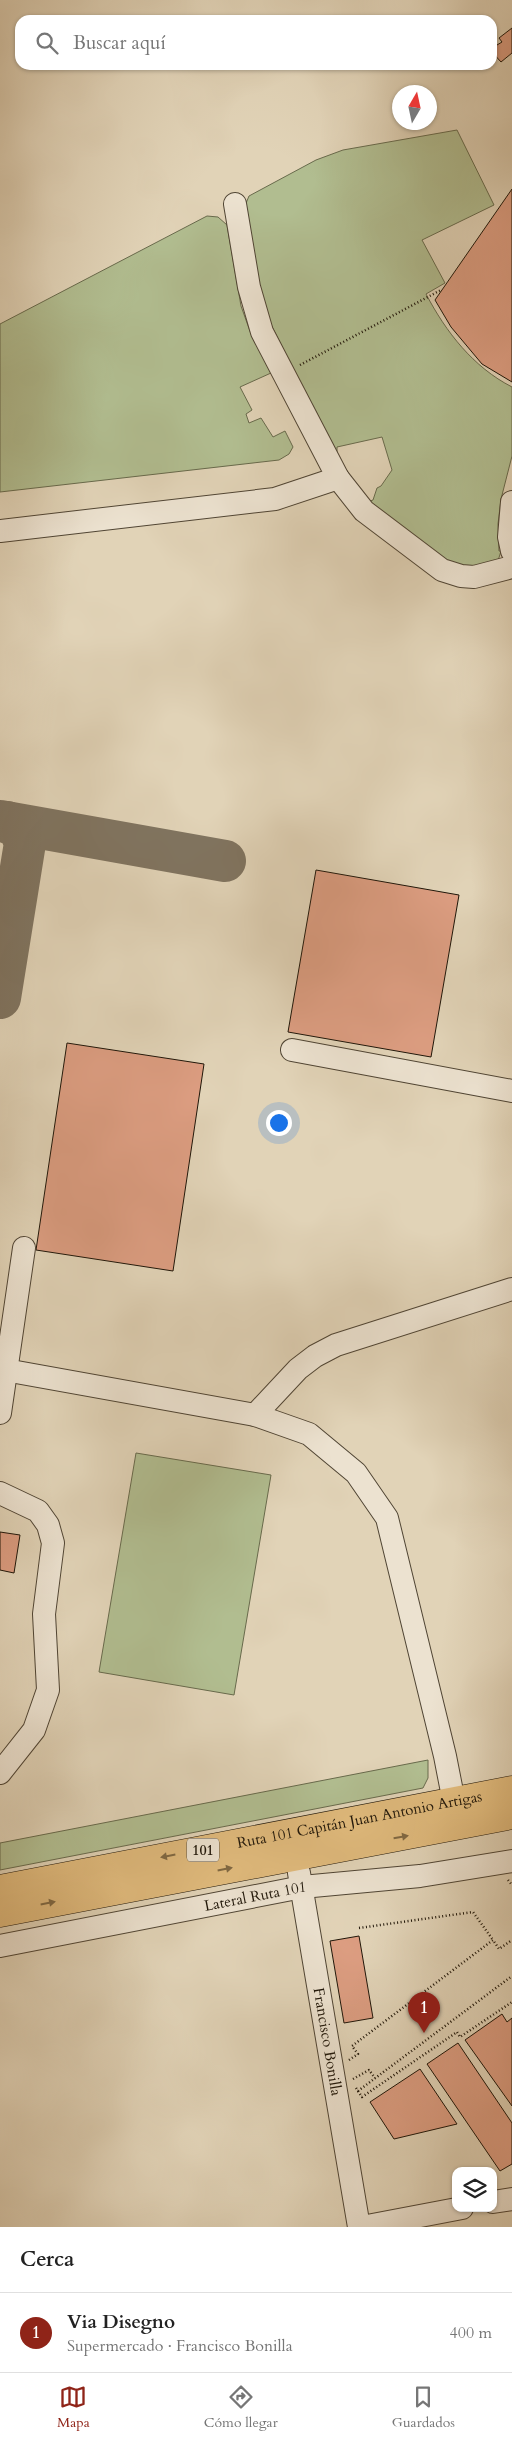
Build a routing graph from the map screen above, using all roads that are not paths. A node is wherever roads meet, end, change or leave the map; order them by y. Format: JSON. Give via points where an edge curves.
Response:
{"nodes":[{"id":1,"x":235,"y":204,"type":"dead end"},
{"id":2,"x":338,"y":478,"type":"junction"},
{"id":3,"x":512,"y":502,"type":"edge"},
{"id":4,"x":0,"y":531,"type":"edge"},
{"id":5,"x":512,"y":551,"type":"edge"},
{"id":6,"x":512,"y":567,"type":"edge"},
{"id":7,"x":292,"y":1050,"type":"dead end"},
{"id":8,"x":512,"y":1091,"type":"edge"},
{"id":9,"x":24,"y":1248,"type":"dead end"},
{"id":10,"x":512,"y":1289,"type":"edge"},
{"id":11,"x":3,"y":1370,"type":"edge"},
{"id":12,"x":0,"y":1413,"type":"edge"},
{"id":13,"x":255,"y":1415,"type":"junction"},
{"id":14,"x":0,"y":1493,"type":"edge"},
{"id":15,"x":0,"y":1773,"type":"edge"},
{"id":16,"x":512,"y":1790,"type":"edge"},
{"id":17,"x":454,"y":1802,"type":"junction"},
{"id":18,"x":512,"y":1816,"type":"edge"},
{"id":19,"x":296,"y":1856,"type":"junction"},
{"id":20,"x":511,"y":1862,"type":"edge"},
{"id":21,"x":302,"y":1887,"type":"junction"},
{"id":22,"x":0,"y":1889,"type":"edge"},
{"id":23,"x":0,"y":1913,"type":"edge"},
{"id":24,"x":0,"y":1946,"type":"edge"},
{"id":25,"x":512,"y":2199,"type":"edge"},
{"id":26,"x":497,"y":2201,"type":"edge"},
{"id":27,"x":452,"y":2210,"type":"edge"},
{"id":28,"x":361,"y":2227,"type":"edge"}],
"edges":[{"from":1,"to":2,"type":"street","via":[[249,287],[262,332]]},
{"from":2,"to":4,"type":"street","via":[[275,499]]},
{"from":2,"to":6,"type":"street","via":[[364,511],[442,570],[474,577]]},
{"from":3,"to":5,"type":"street","via":[[509,537]]},
{"from":7,"to":8,"type":"street"},
{"from":9,"to":11,"type":"street"},
{"from":10,"to":13,"type":"street","via":[[336,1345],[298,1369]]},
{"from":11,"to":12,"type":"street"},
{"from":11,"to":13,"type":"street"},
{"from":13,"to":17,"type":"street","via":[[309,1434],[356,1473],[387,1518]]},
{"from":14,"to":15,"type":"street","via":[[38,1511],[48,1525],[52,1542],[44,1614],[48,1690],[34,1730]]},
{"from":16,"to":17,"type":"highway","name":"Ruta 101 Capitán Juan Antonio Artigas","number":"101"},
{"from":17,"to":22,"type":"highway","name":"Ruta 101 Capitán Juan Antonio Artigas","number":"101","one_way":true},
{"from":19,"to":18,"type":"highway","name":"Ruta 101 Capitán Juan Antonio Artigas","number":"101","one_way":true},
{"from":19,"to":21,"type":"street","name":"Francisco Bonilla"},
{"from":23,"to":19,"type":"highway","name":"Ruta 101 Capitán Juan Antonio Artigas","number":"101","one_way":true},
{"from":20,"to":21,"type":"street","name":"Lateral Ruta 101","via":[[420,1876]]},
{"from":21,"to":24,"type":"street","name":"Lateral Ruta 101"},
{"from":21,"to":28,"type":"street","name":"Francisco Bonilla"},
{"from":25,"to":26,"type":"street"},
{"from":27,"to":28,"type":"street"}]}
